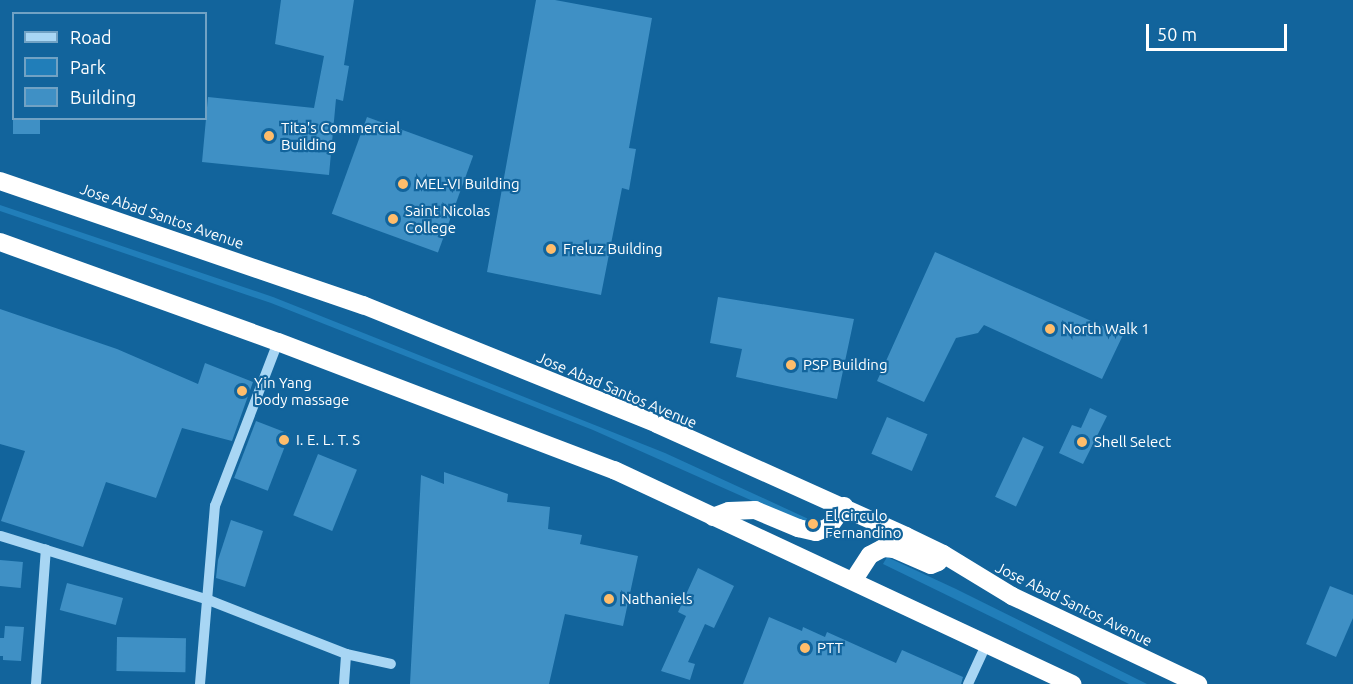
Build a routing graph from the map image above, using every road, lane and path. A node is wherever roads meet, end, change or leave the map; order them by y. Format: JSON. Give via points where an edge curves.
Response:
{"nodes":[{"id":1,"x":0,"y":181,"type":"edge"},
{"id":2,"x":0,"y":242,"type":"edge"},
{"id":3,"x":278,"y":342,"type":"junction"},
{"id":4,"x":844,"y":506,"type":"junction"},
{"id":5,"x":713,"y":517,"type":"junction"},
{"id":6,"x":1,"y":536,"type":"edge"},
{"id":7,"x":46,"y":549,"type":"junction"},
{"id":8,"x":943,"y":554,"type":"junction"},
{"id":9,"x":853,"y":581,"type":"junction"},
{"id":10,"x":206,"y":599,"type":"junction"},
{"id":11,"x":986,"y":645,"type":"junction"},
{"id":12,"x":346,"y":654,"type":"junction"},
{"id":13,"x":392,"y":664,"type":"dead end"},
{"id":14,"x":36,"y":684,"type":"edge"},
{"id":15,"x":200,"y":684,"type":"edge"},
{"id":16,"x":344,"y":684,"type":"edge"},
{"id":17,"x":968,"y":684,"type":"edge"},
{"id":18,"x":1072,"y":684,"type":"edge"},
{"id":19,"x":1198,"y":684,"type":"edge"}],
"edges":[{"from":1,"to":4,"type":"highway","name":"Jose Abad Santos Avenue","via":[[363,305],[657,424]]},
{"from":2,"to":3,"type":"highway"},
{"from":3,"to":5,"type":"highway","via":[[614,470]]},
{"from":3,"to":10,"type":"street","via":[[215,506]]},
{"from":4,"to":5,"type":"highway","via":[[829,527],[816,532],[755,510]]},
{"from":4,"to":8,"type":"highway","name":"Jose Abad Santos Avenue"},
{"from":5,"to":9,"type":"highway"},
{"from":6,"to":7,"type":"street"},
{"from":7,"to":10,"type":"street"},
{"from":7,"to":14,"type":"street"},
{"from":8,"to":9,"type":"highway","via":[[931,565],[883,548],[870,555]]},
{"from":8,"to":19,"type":"highway","name":"Jose Abad Santos Avenue","via":[[1012,596]]},
{"from":9,"to":11,"type":"highway"},
{"from":10,"to":12,"type":"street"},
{"from":10,"to":15,"type":"street"},
{"from":11,"to":17,"type":"street"},
{"from":11,"to":18,"type":"highway"},
{"from":12,"to":13,"type":"street"},
{"from":12,"to":16,"type":"street"}]}
